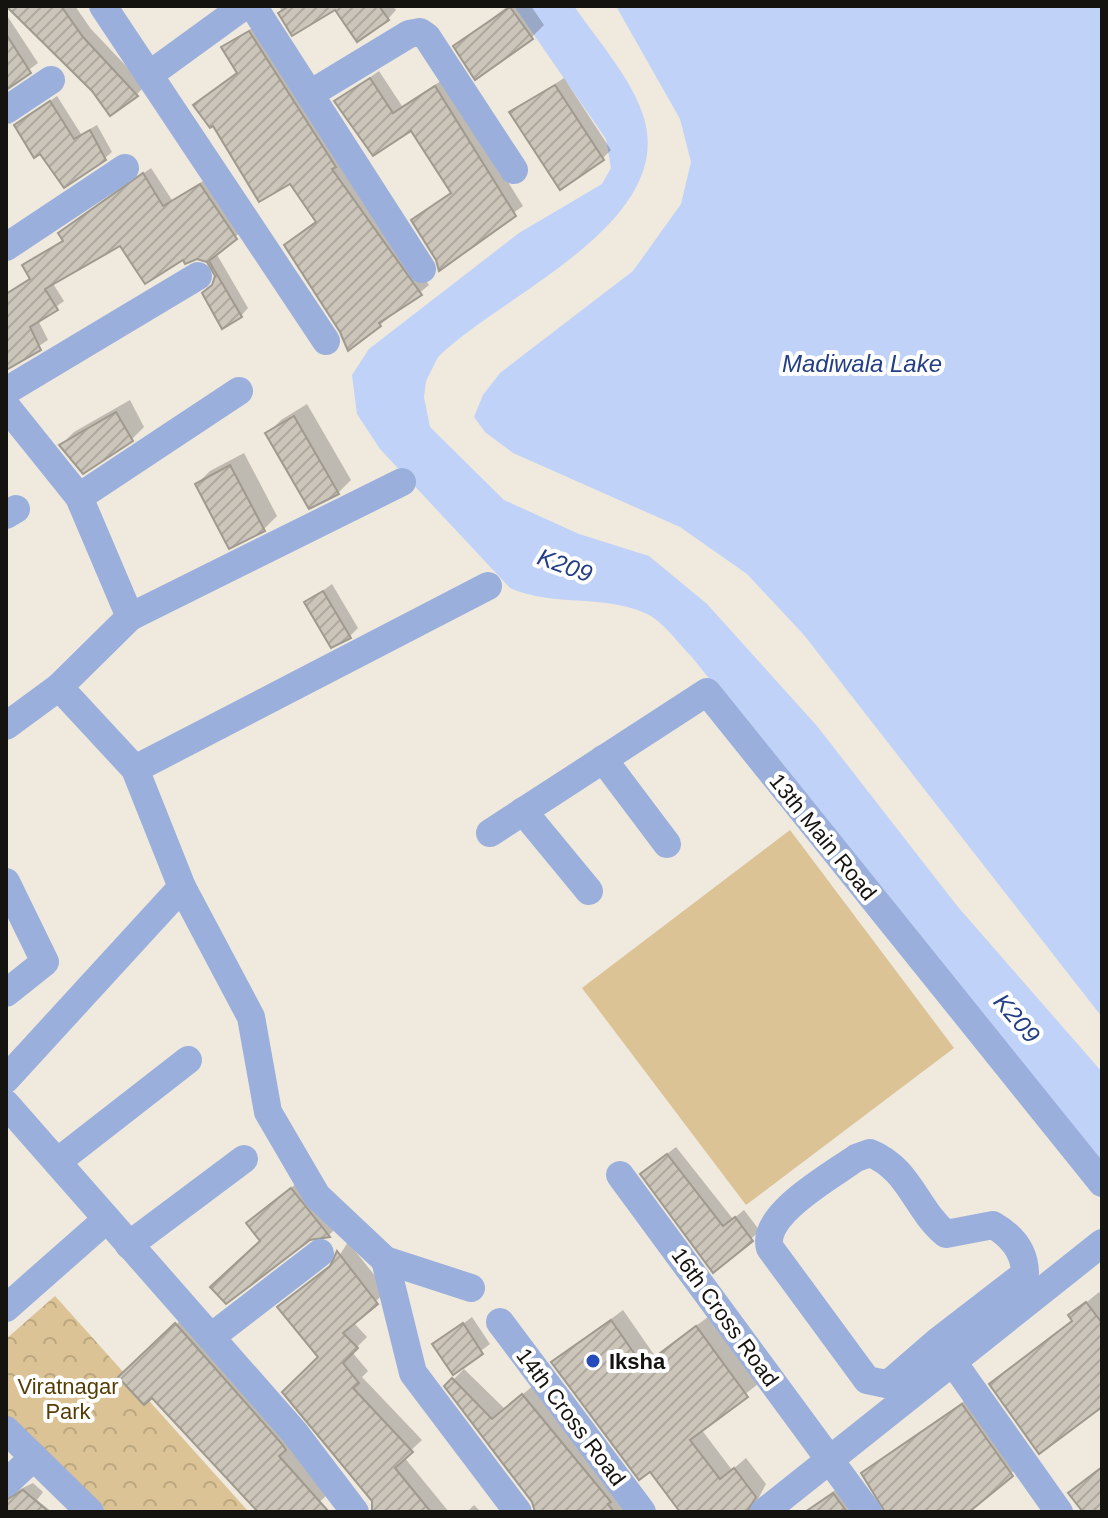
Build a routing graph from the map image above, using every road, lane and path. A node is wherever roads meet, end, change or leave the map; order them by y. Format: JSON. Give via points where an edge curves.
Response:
{"nodes":[{"id":1,"x":103,"y":6,"type":"edge"},
{"id":2,"x":244,"y":6,"type":"edge"},
{"id":3,"x":253,"y":6,"type":"edge"},
{"id":4,"x":149,"y":75,"type":"junction"},
{"id":5,"x":51,"y":80,"type":"dead end"},
{"id":6,"x":310,"y":94,"type":"junction"},
{"id":7,"x":6,"y":110,"type":"edge"},
{"id":8,"x":125,"y":168,"type":"dead end"},
{"id":9,"x":514,"y":170,"type":"dead end"},
{"id":10,"x":6,"y":247,"type":"edge"},
{"id":11,"x":422,"y":269,"type":"dead end"},
{"id":12,"x":198,"y":276,"type":"dead end"},
{"id":13,"x":326,"y":341,"type":"dead end"},
{"id":14,"x":6,"y":391,"type":"edge"},
{"id":15,"x":239,"y":391,"type":"dead end"},
{"id":16,"x":6,"y":406,"type":"edge"},
{"id":17,"x":402,"y":482,"type":"dead end"},
{"id":18,"x":79,"y":497,"type":"junction"},
{"id":19,"x":488,"y":586,"type":"dead end"},
{"id":20,"x":130,"y":617,"type":"junction"},
{"id":21,"x":59,"y":687,"type":"junction"},
{"id":22,"x":6,"y":726,"type":"edge"},
{"id":23,"x":603,"y":759,"type":"junction"},
{"id":24,"x":135,"y":769,"type":"junction"},
{"id":25,"x":523,"y":811,"type":"junction"},
{"id":26,"x":490,"y":833,"type":"dead end"},
{"id":27,"x":667,"y":844,"type":"dead end"},
{"id":28,"x":6,"y":882,"type":"edge"},
{"id":29,"x":182,"y":887,"type":"junction"},
{"id":30,"x":589,"y":891,"type":"dead end"},
{"id":31,"x":6,"y":993,"type":"edge"},
{"id":32,"x":188,"y":1060,"type":"dead end"},
{"id":33,"x":6,"y":1079,"type":"edge"},
{"id":34,"x":7,"y":1108,"type":"edge"},
{"id":35,"x":244,"y":1159,"type":"dead end"},
{"id":36,"x":57,"y":1162,"type":"junction"},
{"id":37,"x":620,"y":1175,"type":"dead end"},
{"id":38,"x":1102,"y":1183,"type":"edge"},
{"id":39,"x":107,"y":1219,"type":"junction"},
{"id":40,"x":1102,"y":1243,"type":"edge"},
{"id":41,"x":129,"y":1245,"type":"junction"},
{"id":42,"x":320,"y":1253,"type":"dead end"},
{"id":43,"x":385,"y":1260,"type":"junction"},
{"id":44,"x":471,"y":1288,"type":"dead end"},
{"id":45,"x":6,"y":1308,"type":"edge"},
{"id":46,"x":500,"y":1322,"type":"dead end"},
{"id":47,"x":211,"y":1337,"type":"junction"},
{"id":48,"x":946,"y":1351,"type":"junction"},
{"id":49,"x":6,"y":1430,"type":"edge"},
{"id":50,"x":34,"y":1457,"type":"junction"},
{"id":51,"x":830,"y":1460,"type":"junction"},
{"id":52,"x":6,"y":1483,"type":"edge"},
{"id":53,"x":90,"y":1512,"type":"edge"},
{"id":54,"x":355,"y":1512,"type":"edge"},
{"id":55,"x":518,"y":1512,"type":"edge"},
{"id":56,"x":642,"y":1512,"type":"edge"},
{"id":57,"x":764,"y":1512,"type":"edge"},
{"id":58,"x":868,"y":1512,"type":"edge"},
{"id":59,"x":1059,"y":1512,"type":"edge"}],
"edges":[{"from":1,"to":4,"type":"street"},
{"from":2,"to":4,"type":"street"},
{"from":3,"to":6,"type":"street"},
{"from":4,"to":13,"type":"street"},
{"from":5,"to":7,"type":"street"},
{"from":6,"to":9,"type":"street","via":[[420,32]]},
{"from":6,"to":11,"type":"street"},
{"from":8,"to":10,"type":"street"},
{"from":12,"to":14,"type":"street"},
{"from":15,"to":18,"type":"street"},
{"from":16,"to":18,"type":"street"},
{"from":17,"to":20,"type":"street"},
{"from":18,"to":20,"type":"street"},
{"from":19,"to":24,"type":"street"},
{"from":20,"to":21,"type":"street"},
{"from":21,"to":22,"type":"street"},
{"from":21,"to":24,"type":"street"},
{"from":23,"to":25,"type":"street","name":"13th Main Road"},
{"from":23,"to":27,"type":"street"},
{"from":23,"to":38,"type":"street","name":"13th Main Road","via":[[707,692]]},
{"from":24,"to":29,"type":"street"},
{"from":25,"to":26,"type":"street","name":"13th Main Road"},
{"from":25,"to":30,"type":"street"},
{"from":28,"to":31,"type":"street","via":[[45,962]]},
{"from":29,"to":33,"type":"street"},
{"from":29,"to":43,"type":"street","via":[[251,1017],[268,1112],[317,1196]]},
{"from":32,"to":36,"type":"street"},
{"from":34,"to":36,"type":"street"},
{"from":35,"to":41,"type":"street"},
{"from":36,"to":39,"type":"street"},
{"from":37,"to":51,"type":"street","name":"16th Cross Road"},
{"from":39,"to":41,"type":"street"},
{"from":39,"to":45,"type":"street"},
{"from":40,"to":48,"type":"street"},
{"from":41,"to":47,"type":"street"},
{"from":42,"to":47,"type":"street"},
{"from":43,"to":44,"type":"street"},
{"from":43,"to":55,"type":"street","via":[[413,1373]]},
{"from":46,"to":56,"type":"street","name":"14th Cross Road"},
{"from":47,"to":54,"type":"street"},
{"from":48,"to":48,"type":"street","via":[[886,1384],[867,1380],[770,1248],[770,1226],[856,1158],[870,1153],[896,1169],[946,1234],[993,1225],[1007,1233],[1025,1260],[1025,1274]]},
{"from":48,"to":51,"type":"street"},
{"from":48,"to":59,"type":"street"},
{"from":49,"to":50,"type":"street"},
{"from":50,"to":52,"type":"street"},
{"from":50,"to":53,"type":"street"},
{"from":51,"to":57,"type":"street"},
{"from":51,"to":58,"type":"street","name":"16th Cross Road"}]}
